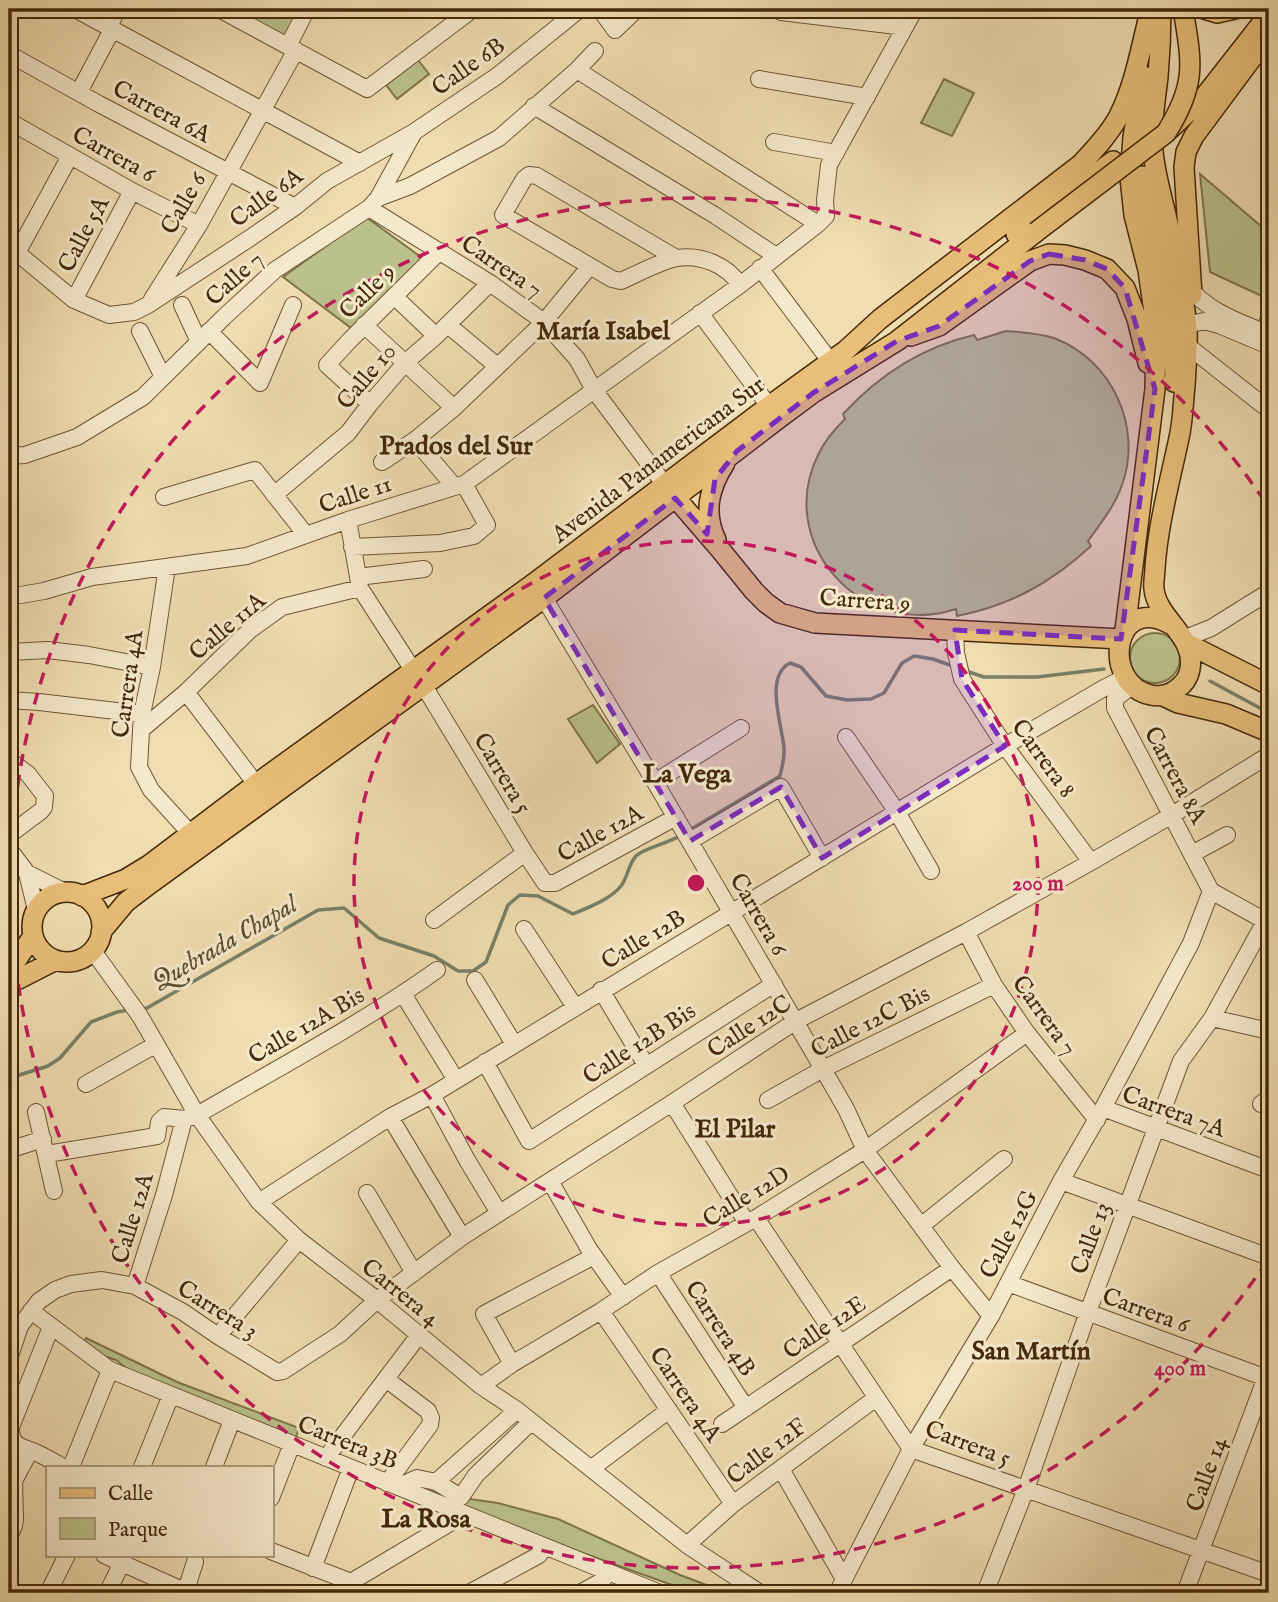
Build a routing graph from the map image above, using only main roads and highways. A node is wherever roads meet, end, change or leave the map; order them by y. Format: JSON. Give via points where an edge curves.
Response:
{"nodes":[{"id":1,"x":1183,"y":9,"type":"edge"},
{"id":2,"x":1204,"y":9,"type":"edge"},
{"id":3,"x":1235,"y":9,"type":"edge"},
{"id":4,"x":1260,"y":9,"type":"edge"},
{"id":5,"x":1152,"y":13,"type":"edge"},
{"id":6,"x":1269,"y":14,"type":"edge"},
{"id":7,"x":1269,"y":35,"type":"edge"},
{"id":8,"x":1200,"y":89,"type":"dead end"},
{"id":9,"x":1166,"y":133,"type":"junction"},
{"id":10,"x":1113,"y":161,"type":"dead end"},
{"id":11,"x":1143,"y":176,"type":"dead end"},
{"id":12,"x":1186,"y":320,"type":"junction"},
{"id":13,"x":897,"y":341,"type":"junction"},
{"id":14,"x":837,"y":356,"type":"junction"},
{"id":15,"x":1155,"y":389,"type":"junction"},
{"id":16,"x":737,"y":451,"type":"junction"},
{"id":17,"x":670,"y":491,"type":"junction"},
{"id":18,"x":1139,"y":527,"type":"junction"},
{"id":19,"x":719,"y":548,"type":"junction"},
{"id":20,"x":1123,"y":634,"type":"junction"},
{"id":21,"x":1180,"y":635,"type":"junction"},
{"id":22,"x":418,"y":678,"type":"junction"},
{"id":23,"x":1269,"y":685,"type":"edge"},
{"id":24,"x":1163,"y":696,"type":"junction"},
{"id":25,"x":1269,"y":732,"type":"edge"},
{"id":26,"x":73,"y":894,"type":"junction"},
{"id":27,"x":102,"y":932,"type":"junction"},
{"id":28,"x":33,"y":936,"type":"junction"},
{"id":29,"x":56,"y":960,"type":"junction"},
{"id":30,"x":9,"y":971,"type":"edge"},
{"id":31,"x":9,"y":984,"type":"edge"}],
"edges":[{"from":1,"to":9,"type":"main road","bridge":true,"via":[[1190,53],[1189,85]]},
{"from":2,"to":3,"type":"main road","via":[[1217,13]]},
{"from":4,"to":8,"type":"main road"},
{"from":5,"to":12,"type":"main road","via":[[1161,37],[1153,154]]},
{"from":5,"to":14,"type":"main road","name":"Avenida Panamericana Sur","via":[[1133,81],[1104,139],[1081,164]]},
{"from":5,"to":15,"type":"main road","via":[[1130,178],[1156,327]]},
{"from":6,"to":9,"type":"main road","bridge":true,"via":[[1204,97]]},
{"from":7,"to":12,"type":"main road","via":[[1186,152],[1192,293]]},
{"from":9,"to":13,"type":"main road","bridge":true},
{"from":10,"to":14,"type":"main road","via":[[899,322]]},
{"from":11,"to":18,"type":"main road","via":[[1168,299],[1175,374],[1168,444],[1154,500]]},
{"from":12,"to":21,"type":"main road","via":[[1182,428],[1157,542],[1154,590]]},
{"from":13,"to":15,"type":"main road","via":[[939,326],[1030,261],[1049,254],[1065,255],[1107,269],[1125,288]]},
{"from":13,"to":16,"type":"main road","name":"Avenida Panamericana Sur","via":[[813,393]]},
{"from":14,"to":17,"type":"main road","name":"Avenida Panamericana Sur","via":[[769,406]]},
{"from":15,"to":18,"type":"main road"},
{"from":16,"to":17,"type":"main road","name":"Avenida Panamericana Sur"},
{"from":16,"to":19,"type":"main road","via":[[715,479],[710,496],[710,523]]},
{"from":17,"to":19,"type":"main road","name":"Carrera 9"},
{"from":17,"to":22,"type":"main road","name":"Avenida Panamericana Sur","via":[[533,584]]},
{"from":17,"to":22,"type":"main road","name":"Avenida Panamericana Sur","via":[[544,598]]},
{"from":18,"to":20,"type":"main road"},
{"from":19,"to":20,"type":"main road","name":"Carrera 9","via":[[766,603],[780,613],[815,623]]},
{"from":20,"to":21,"type":"main road","via":[[1132,622],[1148,617],[1161,619]]},
{"from":20,"to":24,"type":"main road","via":[[1118,652],[1129,681],[1142,692]]},
{"from":21,"to":23,"type":"main road"},
{"from":21,"to":24,"type":"main road","via":[[1190,656],[1190,669],[1175,691]]},
{"from":22,"to":26,"type":"main road","name":"Avenida Panamericana Sur","via":[[256,784],[149,865],[126,879]]},
{"from":22,"to":27,"type":"main road","name":"Avenida Panamericana Sur","via":[[126,902]]},
{"from":24,"to":25,"type":"main road"},
{"from":26,"to":27,"type":"main road","via":[[89,901],[99,915]]},
{"from":26,"to":28,"type":"main road","via":[[48,898],[36,910]]},
{"from":27,"to":29,"type":"main road","via":[[93,951],[82,959]]},
{"from":28,"to":29,"type":"main road","via":[[41,951]]},
{"from":28,"to":30,"type":"main road"},
{"from":29,"to":31,"type":"main road"}]}
